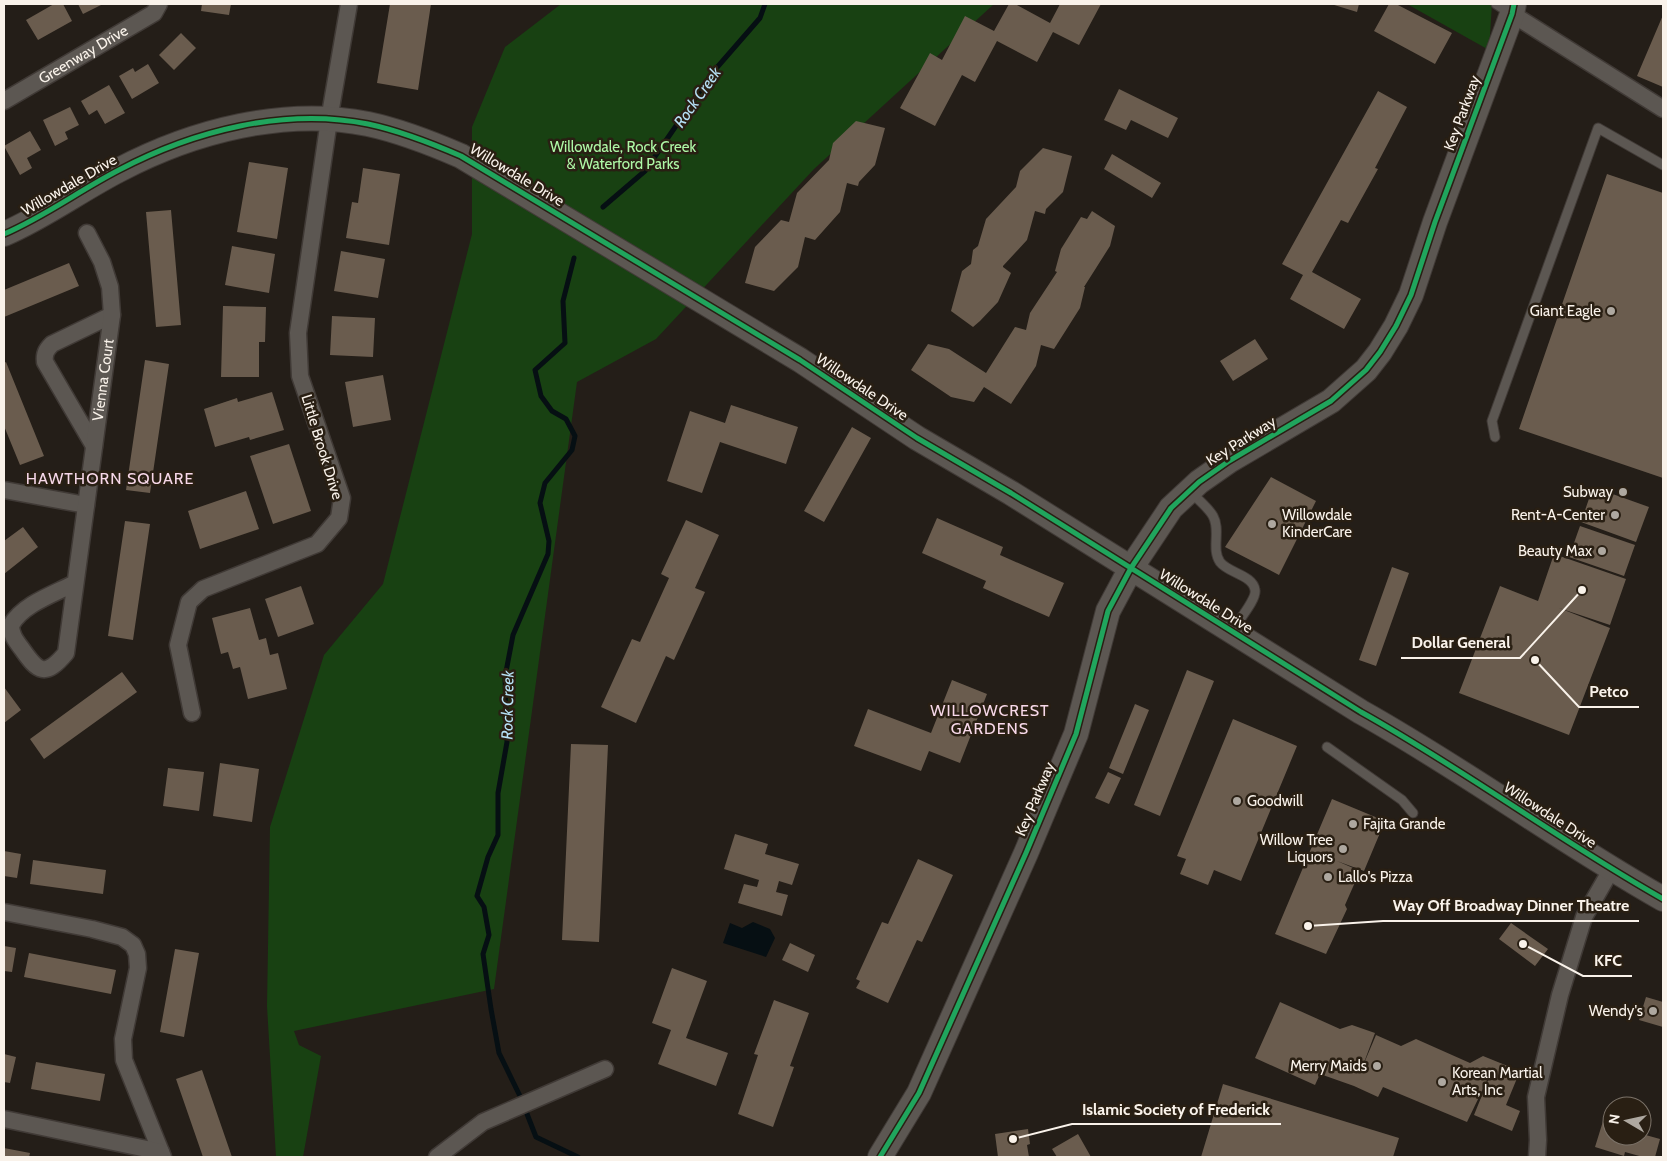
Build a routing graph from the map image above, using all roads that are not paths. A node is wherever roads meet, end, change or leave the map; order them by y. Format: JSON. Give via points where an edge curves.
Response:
{"nodes":[{"id":1,"x":159,"y":4,"type":"edge"},
{"id":2,"x":349,"y":4,"type":"edge"},
{"id":3,"x":1507,"y":7,"type":"edge"},
{"id":4,"x":4,"y":101,"type":"edge"},
{"id":5,"x":1663,"y":109,"type":"edge"},
{"id":6,"x":329,"y":120,"type":"junction"},
{"id":7,"x":1663,"y":165,"type":"edge"},
{"id":8,"x":87,"y":233,"type":"dead end"},
{"id":9,"x":4,"y":234,"type":"edge"},
{"id":10,"x":112,"y":315,"type":"junction"},
{"id":11,"x":1495,"y":437,"type":"dead end"},
{"id":12,"x":94,"y":446,"type":"junction"},
{"id":13,"x":4,"y":490,"type":"edge"},
{"id":14,"x":1190,"y":490,"type":"junction"},
{"id":15,"x":86,"y":505,"type":"junction"},
{"id":16,"x":1131,"y":568,"type":"junction"},
{"id":17,"x":75,"y":583,"type":"junction"},
{"id":18,"x":1231,"y":632,"type":"junction"},
{"id":19,"x":192,"y":712,"type":"dead end"},
{"id":20,"x":1327,"y":747,"type":"dead end"},
{"id":21,"x":1413,"y":813,"type":"dead end"},
{"id":22,"x":1611,"y":870,"type":"junction"},
{"id":23,"x":1663,"y":899,"type":"edge"},
{"id":24,"x":4,"y":912,"type":"edge"},
{"id":25,"x":605,"y":1069,"type":"dead end"},
{"id":26,"x":4,"y":1119,"type":"edge"},
{"id":27,"x":162,"y":1155,"type":"edge"},
{"id":28,"x":438,"y":1157,"type":"edge"},
{"id":29,"x":880,"y":1157,"type":"edge"},
{"id":30,"x":1537,"y":1157,"type":"edge"}],
"edges":[{"from":1,"to":4,"type":"street","name":"Greenway Drive","via":[[154,13]]},
{"from":2,"to":6,"type":"street","name":"Little Brook Drive"},
{"from":3,"to":5,"type":"street"},
{"from":3,"to":14,"type":"street","name":"Key Parkway","via":[[1411,295],[1380,352],[1366,370],[1331,401],[1229,461]]},
{"from":6,"to":9,"type":"street","name":"Willowdale Drive","via":[[279,120],[242,126],[169,147],[119,170]]},
{"from":6,"to":16,"type":"street","name":"Willowdale Drive","via":[[402,132],[461,156],[800,360],[917,438]]},
{"from":6,"to":19,"type":"street","name":"Little Brook Drive","via":[[298,333],[300,376],[342,498],[339,518],[317,544],[203,589],[189,602],[178,645]]},
{"from":7,"to":11,"type":"lane","via":[[1598,128],[1492,421]]},
{"from":8,"to":10,"type":"street","name":"Vienna Court","via":[[110,286]]},
{"from":10,"to":12,"type":"street","name":"Vienna Court"},
{"from":10,"to":12,"type":"street","name":"Vienna Court","via":[[52,344],[44,355]]},
{"from":12,"to":15,"type":"street","name":"Vienna Court"},
{"from":13,"to":15,"type":"street"},
{"from":14,"to":16,"type":"street","name":"Key Parkway","via":[[1171,508]]},
{"from":14,"to":18,"type":"lane","via":[[1216,524],[1217,556],[1221,564],[1251,582],[1256,589],[1255,597]]},
{"from":15,"to":17,"type":"street","name":"Vienna Court"},
{"from":16,"to":18,"type":"street","name":"Willowdale Drive"},
{"from":16,"to":29,"type":"street","name":"Key Parkway","via":[[1108,611],[1076,734],[1053,789],[919,1093]]},
{"from":17,"to":17,"type":"street","name":"Vienna Court","via":[[66,653],[48,668],[34,666],[13,637],[11,624],[32,605]]},
{"from":18,"to":22,"type":"street","name":"Willowdale Drive","via":[[1414,742]]},
{"from":20,"to":21,"type":"lane","via":[[1402,800]]},
{"from":22,"to":23,"type":"street","name":"Willowdale Drive"},
{"from":22,"to":30,"type":"street","via":[[1584,917],[1560,995],[1536,1097]]},
{"from":24,"to":27,"type":"street","via":[[92,929],[122,937],[133,945],[138,968],[123,1039],[124,1060]]},
{"from":25,"to":28,"type":"street","via":[[483,1122]]},
{"from":26,"to":27,"type":"street"}]}
